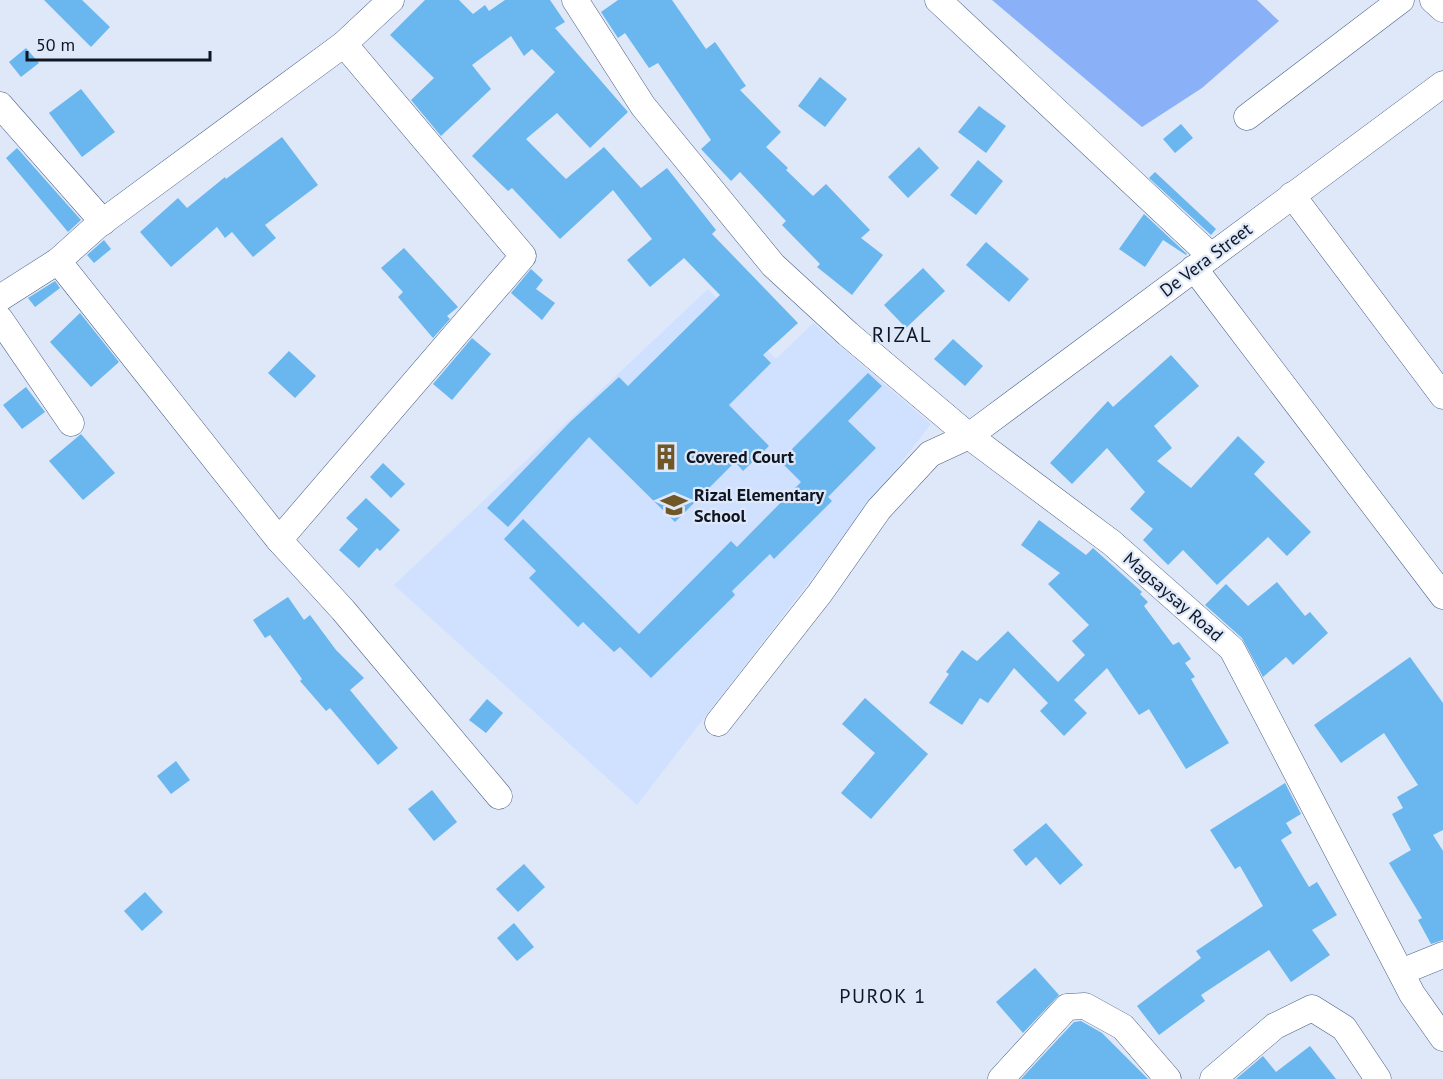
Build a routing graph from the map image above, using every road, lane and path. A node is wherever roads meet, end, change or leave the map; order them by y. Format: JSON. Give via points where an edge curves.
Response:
{"nodes":[{"id":1,"x":391,"y":0,"type":"edge"},
{"id":2,"x":575,"y":0,"type":"edge"},
{"id":3,"x":938,"y":0,"type":"edge"},
{"id":4,"x":1401,"y":0,"type":"edge"},
{"id":5,"x":1433,"y":0,"type":"edge"},
{"id":6,"x":1443,"y":9,"type":"edge"},
{"id":7,"x":344,"y":44,"type":"junction"},
{"id":8,"x":1442,"y":86,"type":"edge"},
{"id":9,"x":0,"y":105,"type":"edge"},
{"id":10,"x":1247,"y":117,"type":"dead end"},
{"id":11,"x":1292,"y":195,"type":"junction"},
{"id":12,"x":103,"y":222,"type":"junction"},
{"id":13,"x":58,"y":261,"type":"junction"},
{"id":14,"x":1202,"y":262,"type":"junction"},
{"id":15,"x":0,"y":297,"type":"edge"},
{"id":16,"x":0,"y":319,"type":"edge"},
{"id":17,"x":1443,"y":396,"type":"edge"},
{"id":18,"x":71,"y":423,"type":"dead end"},
{"id":19,"x":969,"y":436,"type":"junction"},
{"id":20,"x":279,"y":540,"type":"junction"},
{"id":21,"x":1443,"y":596,"type":"edge"},
{"id":22,"x":718,"y":723,"type":"dead end"},
{"id":23,"x":499,"y":796,"type":"dead end"},
{"id":24,"x":1443,"y":956,"type":"edge"},
{"id":25,"x":1401,"y":972,"type":"junction"},
{"id":26,"x":1443,"y":1038,"type":"edge"},
{"id":27,"x":1001,"y":1079,"type":"edge"},
{"id":28,"x":1168,"y":1079,"type":"edge"},
{"id":29,"x":1213,"y":1079,"type":"edge"},
{"id":30,"x":1378,"y":1079,"type":"edge"}],
"edges":[{"from":1,"to":7,"type":"street"},
{"from":2,"to":19,"type":"street","name":"Magsaysay Road","via":[[643,106],[773,265]]},
{"from":3,"to":14,"type":"street"},
{"from":4,"to":10,"type":"street"},
{"from":5,"to":6,"type":"street"},
{"from":7,"to":12,"type":"street"},
{"from":7,"to":20,"type":"street","via":[[523,256]]},
{"from":8,"to":11,"type":"street","name":"De Vera Street"},
{"from":9,"to":12,"type":"street"},
{"from":11,"to":14,"type":"street","name":"De Vera Street"},
{"from":11,"to":17,"type":"street"},
{"from":12,"to":13,"type":"street"},
{"from":13,"to":15,"type":"street"},
{"from":13,"to":20,"type":"street"},
{"from":14,"to":19,"type":"street","name":"De Vera Street"},
{"from":14,"to":21,"type":"street"},
{"from":16,"to":18,"type":"street"},
{"from":19,"to":22,"type":"street","name":"De Vera Street","via":[[930,454],[879,509],[820,593]]},
{"from":19,"to":25,"type":"street","name":"Magsaysay Road","via":[[1112,543],[1232,649]]},
{"from":20,"to":23,"type":"street","via":[[344,610]]},
{"from":24,"to":25,"type":"street"},
{"from":25,"to":26,"type":"street","name":"Magsaysay Road"},
{"from":27,"to":28,"type":"street","via":[[1067,1007],[1085,1006],[1123,1027]]},
{"from":29,"to":30,"type":"street","via":[[1275,1026],[1312,1008],[1344,1029]]}]}
